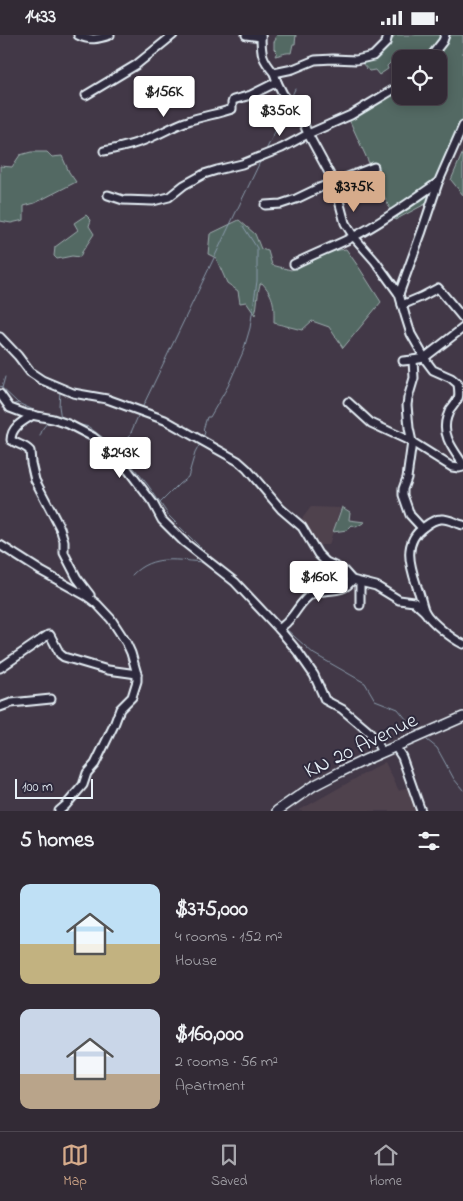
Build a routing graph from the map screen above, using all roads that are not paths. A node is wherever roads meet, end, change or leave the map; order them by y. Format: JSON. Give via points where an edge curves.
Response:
{"nodes":[{"id":1,"x":78,"y":35,"type":"edge"},
{"id":2,"x":110,"y":35,"type":"edge"},
{"id":3,"x":173,"y":35,"type":"edge"},
{"id":4,"x":246,"y":35,"type":"edge"},
{"id":5,"x":388,"y":35,"type":"edge"},
{"id":6,"x":445,"y":35,"type":"edge"},
{"id":7,"x":261,"y":36,"type":"edge"},
{"id":8,"x":436,"y":50,"type":"edge"},
{"id":9,"x":274,"y":73,"type":"junction"},
{"id":10,"x":277,"y":82,"type":"junction"},
{"id":11,"x":392,"y":90,"type":"edge"},
{"id":12,"x":86,"y":95,"type":"dead end"},
{"id":13,"x":463,"y":126,"type":"edge"},
{"id":14,"x":308,"y":133,"type":"junction"},
{"id":15,"x":104,"y":151,"type":"dead end"},
{"id":16,"x":374,"y":167,"type":"dead end"},
{"id":17,"x":334,"y":182,"type":"junction"},
{"id":18,"x":438,"y":183,"type":"junction"},
{"id":19,"x":108,"y":195,"type":"dead end"},
{"id":20,"x":265,"y":205,"type":"dead end"},
{"id":21,"x":354,"y":237,"type":"junction"},
{"id":22,"x":294,"y":264,"type":"dead end"},
{"id":23,"x":399,"y":294,"type":"junction"},
{"id":24,"x":402,"y":305,"type":"junction"},
{"id":25,"x":463,"y":318,"type":"edge"},
{"id":26,"x":463,"y":328,"type":"edge"},
{"id":27,"x":0,"y":337,"type":"edge"},
{"id":28,"x":424,"y":358,"type":"junction"},
{"id":29,"x":413,"y":360,"type":"junction"},
{"id":30,"x":403,"y":361,"type":"dead end"},
{"id":31,"x":0,"y":394,"type":"edge"},
{"id":32,"x":348,"y":402,"type":"dead end"},
{"id":33,"x":33,"y":415,"type":"junction"},
{"id":34,"x":412,"y":441,"type":"junction"},
{"id":35,"x":463,"y":466,"type":"edge"},
{"id":36,"x":463,"y":525,"type":"edge"},
{"id":37,"x":422,"y":528,"type":"junction"},
{"id":38,"x":0,"y":545,"type":"edge"},
{"id":39,"x":356,"y":581,"type":"junction"},
{"id":40,"x":88,"y":597,"type":"junction"},
{"id":41,"x":360,"y":605,"type":"dead end"},
{"id":42,"x":425,"y":611,"type":"junction"},
{"id":43,"x":279,"y":629,"type":"junction"},
{"id":44,"x":463,"y":644,"type":"edge"},
{"id":45,"x":0,"y":669,"type":"edge"},
{"id":46,"x":137,"y":674,"type":"junction"},
{"id":47,"x":51,"y":699,"type":"dead end"},
{"id":48,"x":0,"y":707,"type":"edge"},
{"id":49,"x":463,"y":717,"type":"edge"},
{"id":50,"x":395,"y":746,"type":"junction"},
{"id":51,"x":382,"y":752,"type":"junction"},
{"id":52,"x":58,"y":811,"type":"edge"},
{"id":53,"x":277,"y":811,"type":"edge"},
{"id":54,"x":421,"y":811,"type":"edge"}],
"edges":[{"from":1,"to":2,"type":"street","via":[[85,39]]},
{"from":3,"to":12,"type":"street","via":[[136,65]]},
{"from":4,"to":7,"type":"street"},
{"from":5,"to":9,"type":"street","via":[[386,43],[373,56],[356,61],[315,59]]},
{"from":6,"to":8,"type":"street"},
{"from":7,"to":9,"type":"street","via":[[265,63]]},
{"from":9,"to":10,"type":"street"},
{"from":10,"to":14,"type":"street"},
{"from":10,"to":15,"type":"street","via":[[233,100],[232,109],[170,127],[140,142]]},
{"from":11,"to":14,"type":"street","via":[[351,115]]},
{"from":13,"to":18,"type":"street"},
{"from":14,"to":17,"type":"street"},
{"from":14,"to":19,"type":"street","via":[[250,161],[204,174],[169,197],[153,201],[123,201]]},
{"from":16,"to":17,"type":"street"},
{"from":17,"to":20,"type":"street","via":[[296,199]]},
{"from":17,"to":21,"type":"street","via":[[345,223]]},
{"from":18,"to":21,"type":"street"},
{"from":18,"to":23,"type":"street"},
{"from":21,"to":22,"type":"street"},
{"from":21,"to":23,"type":"street"},
{"from":23,"to":24,"type":"street"},
{"from":24,"to":25,"type":"street","via":[[438,288]]},
{"from":24,"to":28,"type":"street","via":[[411,334]]},
{"from":26,"to":28,"type":"street"},
{"from":27,"to":39,"type":"street","via":[[30,372],[42,380],[72,393],[107,399],[165,420],[238,461],[281,509],[302,527],[318,554]]},
{"from":28,"to":29,"type":"street"},
{"from":28,"to":35,"type":"street","via":[[433,370],[451,377],[458,384],[460,396],[445,422],[446,435]]},
{"from":29,"to":30,"type":"street"},
{"from":29,"to":34,"type":"street","via":[[414,378],[408,398]]},
{"from":31,"to":33,"type":"street","via":[[10,409]]},
{"from":32,"to":34,"type":"street","via":[[376,426]]},
{"from":33,"to":40,"type":"street","via":[[15,428],[11,440],[30,451],[35,480],[60,528],[66,558],[90,595]]},
{"from":33,"to":43,"type":"street","via":[[68,424],[107,448],[128,470],[172,531],[235,582]]},
{"from":34,"to":35,"type":"street","via":[[452,467]]},
{"from":34,"to":37,"type":"street","via":[[403,489],[410,515]]},
{"from":36,"to":37,"type":"street","via":[[439,519]]},
{"from":37,"to":42,"type":"street","via":[[411,542],[410,557]]},
{"from":38,"to":40,"type":"street"},
{"from":39,"to":41,"type":"street"},
{"from":39,"to":42,"type":"street","via":[[376,586],[399,600],[414,602]]},
{"from":39,"to":43,"type":"street","via":[[340,589],[310,595]]},
{"from":40,"to":46,"type":"street","via":[[119,630]]},
{"from":42,"to":44,"type":"street","via":[[447,635]]},
{"from":43,"to":51,"type":"street","via":[[312,671],[325,700],[342,709],[368,731]]},
{"from":45,"to":46,"type":"street","via":[[50,635],[64,657],[108,670]]},
{"from":46,"to":52,"type":"street","via":[[132,697],[120,709],[83,785]]},
{"from":47,"to":48,"type":"street"},
{"from":49,"to":50,"type":"main road","name":"KN 20 Avenue"},
{"from":50,"to":51,"type":"main road","name":"KN 20 Avenue"},
{"from":50,"to":54,"type":"street"},
{"from":51,"to":53,"type":"main road","name":"KN 20 Avenue","via":[[313,786]]}]}
